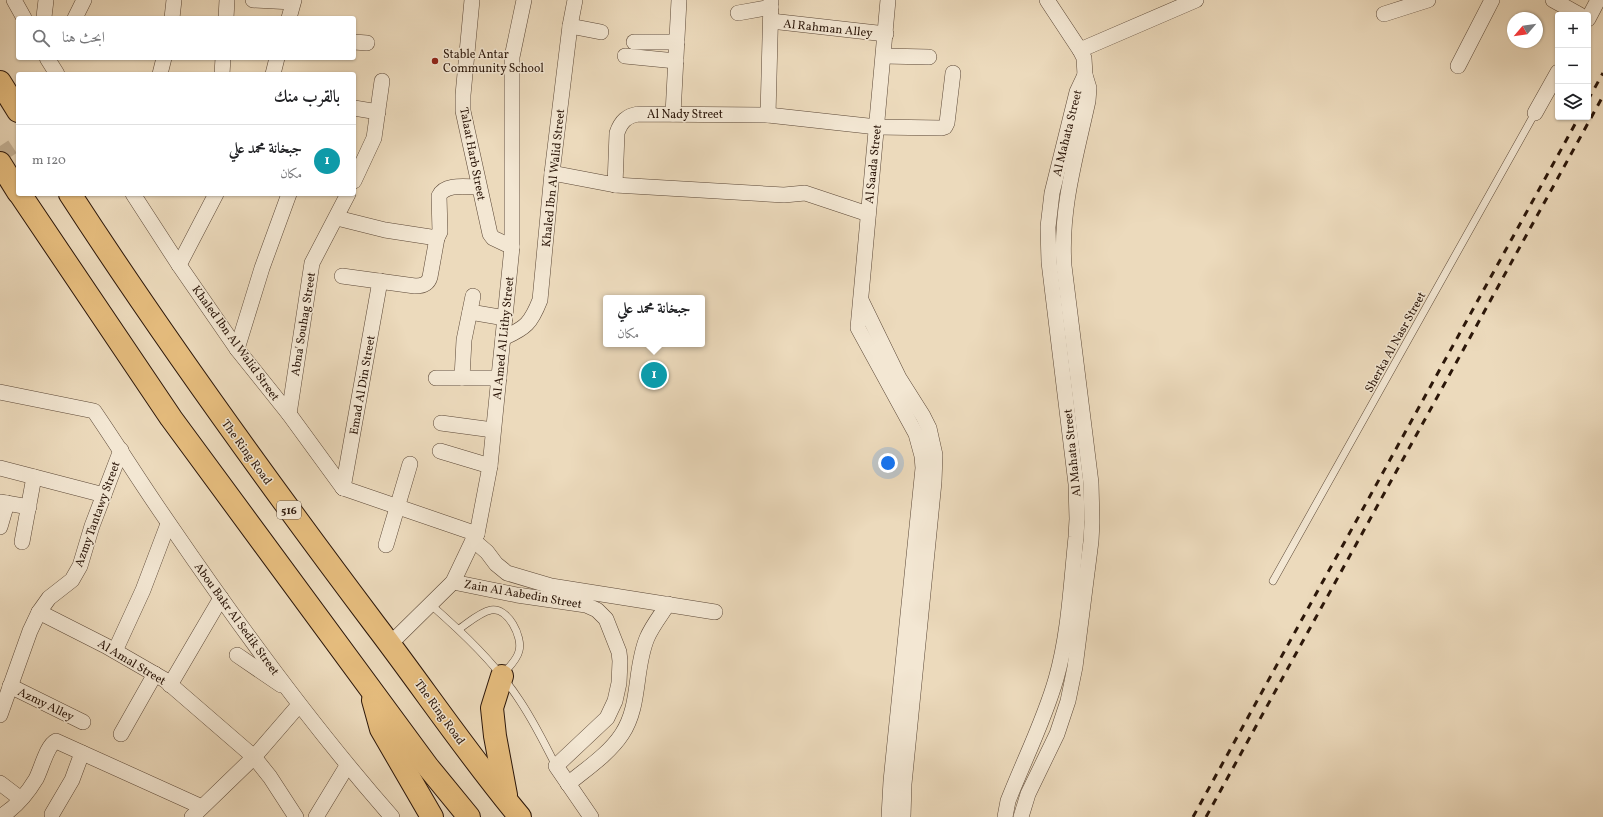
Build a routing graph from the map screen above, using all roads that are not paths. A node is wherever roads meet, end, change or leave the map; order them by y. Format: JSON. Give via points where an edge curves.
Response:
{"nodes":[{"id":1,"x":14,"y":0,"type":"edge"},
{"id":2,"x":46,"y":0,"type":"edge"},
{"id":3,"x":72,"y":0,"type":"edge"},
{"id":4,"x":84,"y":0,"type":"edge"},
{"id":5,"x":174,"y":0,"type":"edge"},
{"id":6,"x":227,"y":0,"type":"edge"},
{"id":7,"x":253,"y":0,"type":"edge"},
{"id":8,"x":472,"y":0,"type":"edge"},
{"id":9,"x":524,"y":0,"type":"edge"},
{"id":10,"x":575,"y":0,"type":"edge"},
{"id":11,"x":679,"y":0,"type":"edge"},
{"id":12,"x":888,"y":0,"type":"edge"},
{"id":13,"x":1046,"y":0,"type":"edge"},
{"id":14,"x":1196,"y":0,"type":"edge"},
{"id":15,"x":1428,"y":0,"type":"edge"},
{"id":16,"x":1492,"y":0,"type":"edge"},
{"id":17,"x":1553,"y":0,"type":"edge"},
{"id":18,"x":1598,"y":0,"type":"edge"},
{"id":19,"x":293,"y":1,"type":"edge"},
{"id":20,"x":771,"y":9,"type":"edge"},
{"id":21,"x":1575,"y":12,"type":"edge"},
{"id":22,"x":738,"y":13,"type":"dead end"},
{"id":23,"x":1591,"y":13,"type":"edge"},
{"id":24,"x":1384,"y":14,"type":"dead end"},
{"id":25,"x":23,"y":16,"type":"edge"},
{"id":26,"x":44,"y":16,"type":"edge"},
{"id":27,"x":68,"y":16,"type":"edge"},
{"id":28,"x":76,"y":16,"type":"edge"},
{"id":29,"x":172,"y":16,"type":"edge"},
{"id":30,"x":226,"y":16,"type":"edge"},
{"id":31,"x":289,"y":16,"type":"edge"},
{"id":32,"x":570,"y":26,"type":"junction"},
{"id":33,"x":601,"y":32,"type":"dead end"},
{"id":34,"x":886,"y":34,"type":"junction"},
{"id":35,"x":634,"y":42,"type":"dead end"},
{"id":36,"x":677,"y":42,"type":"junction"},
{"id":37,"x":1080,"y":50,"type":"junction"},
{"id":38,"x":625,"y":56,"type":"dead end"},
{"id":39,"x":884,"y":56,"type":"junction"},
{"id":40,"x":929,"y":57,"type":"dead end"},
{"id":41,"x":164,"y":60,"type":"edge"},
{"id":42,"x":223,"y":60,"type":"edge"},
{"id":43,"x":276,"y":60,"type":"edge"},
{"id":44,"x":676,"y":61,"type":"junction"},
{"id":45,"x":1458,"y":66,"type":"dead end"},
{"id":46,"x":160,"y":72,"type":"edge"},
{"id":47,"x":222,"y":72,"type":"edge"},
{"id":48,"x":274,"y":72,"type":"edge"},
{"id":49,"x":953,"y":73,"type":"dead end"},
{"id":50,"x":1085,"y":75,"type":"junction"},
{"id":51,"x":1555,"y":77,"type":"edge"},
{"id":52,"x":382,"y":81,"type":"dead end"},
{"id":53,"x":0,"y":82,"type":"edge"},
{"id":54,"x":356,"y":108,"type":"edge"},
{"id":55,"x":16,"y":109,"type":"edge"},
{"id":56,"x":378,"y":112,"type":"junction"},
{"id":57,"x":1535,"y":113,"type":"joint"},
{"id":58,"x":673,"y":114,"type":"junction"},
{"id":59,"x":768,"y":115,"type":"junction"},
{"id":60,"x":877,"y":127,"type":"junction"},
{"id":61,"x":0,"y":163,"type":"edge"},
{"id":62,"x":552,"y":173,"type":"junction"},
{"id":63,"x":356,"y":177,"type":"edge"},
{"id":64,"x":615,"y":185,"type":"junction"},
{"id":65,"x":479,"y":187,"type":"junction"},
{"id":66,"x":16,"y":189,"type":"edge"},
{"id":67,"x":21,"y":196,"type":"edge"},
{"id":68,"x":71,"y":196,"type":"edge"},
{"id":69,"x":134,"y":196,"type":"edge"},
{"id":70,"x":214,"y":196,"type":"edge"},
{"id":71,"x":288,"y":196,"type":"edge"},
{"id":72,"x":347,"y":196,"type":"edge"},
{"id":73,"x":868,"y":214,"type":"junction"},
{"id":74,"x":337,"y":218,"type":"junction"},
{"id":75,"x":437,"y":238,"type":"junction"},
{"id":76,"x":512,"y":247,"type":"junction"},
{"id":77,"x":179,"y":265,"type":"junction"},
{"id":78,"x":342,"y":276,"type":"dead end"},
{"id":79,"x":380,"y":282,"type":"junction"},
{"id":80,"x":473,"y":296,"type":"dead end"},
{"id":81,"x":860,"y":298,"type":"junction"},
{"id":82,"x":470,"y":312,"type":"junction"},
{"id":83,"x":505,"y":318,"type":"junction"},
{"id":84,"x":503,"y":338,"type":"junction"},
{"id":85,"x":238,"y":349,"type":"junction"},
{"id":86,"x":436,"y":378,"type":"dead end"},
{"id":87,"x":462,"y":378,"type":"junction"},
{"id":88,"x":499,"y":378,"type":"junction"},
{"id":89,"x":894,"y":381,"type":"junction"},
{"id":90,"x":0,"y":392,"type":"edge"},
{"id":91,"x":289,"y":414,"type":"junction"},
{"id":92,"x":441,"y":423,"type":"dead end"},
{"id":93,"x":494,"y":430,"type":"junction"},
{"id":94,"x":121,"y":450,"type":"junction"},
{"id":95,"x":440,"y":450,"type":"dead end"},
{"id":96,"x":410,"y":464,"type":"dead end"},
{"id":97,"x":490,"y":466,"type":"junction"},
{"id":98,"x":0,"y":468,"type":"edge"},
{"id":99,"x":37,"y":478,"type":"junction"},
{"id":100,"x":343,"y":488,"type":"junction"},
{"id":101,"x":104,"y":495,"type":"junction"},
{"id":102,"x":3,"y":503,"type":"edge"},
{"id":103,"x":28,"y":507,"type":"junction"},
{"id":104,"x":398,"y":507,"type":"junction"},
{"id":105,"x":168,"y":524,"type":"junction"},
{"id":106,"x":0,"y":527,"type":"edge"},
{"id":107,"x":475,"y":537,"type":"junction"},
{"id":108,"x":22,"y":542,"type":"dead end"},
{"id":109,"x":386,"y":545,"type":"dead end"},
{"id":110,"x":1273,"y":581,"type":"dead end"},
{"id":111,"x":454,"y":582,"type":"junction"},
{"id":112,"x":221,"y":598,"type":"junction"},
{"id":113,"x":430,"y":604,"type":"junction"},
{"id":114,"x":668,"y":604,"type":"junction"},
{"id":115,"x":39,"y":612,"type":"junction"},
{"id":116,"x":715,"y":612,"type":"dead end"},
{"id":117,"x":459,"y":629,"type":"junction"},
{"id":118,"x":390,"y":644,"type":"junction"},
{"id":119,"x":115,"y":651,"type":"junction"},
{"id":120,"x":237,"y":655,"type":"dead end"},
{"id":121,"x":620,"y":661,"type":"junction"},
{"id":122,"x":640,"y":663,"type":"junction"},
{"id":123,"x":154,"y":674,"type":"junction"},
{"id":124,"x":502,"y":676,"type":"junction"},
{"id":125,"x":170,"y":685,"type":"junction"},
{"id":126,"x":10,"y":686,"type":"junction"},
{"id":127,"x":286,"y":686,"type":"junction"},
{"id":128,"x":369,"y":686,"type":"junction"},
{"id":129,"x":299,"y":704,"type":"junction"},
{"id":130,"x":0,"y":715,"type":"edge"},
{"id":131,"x":83,"y":722,"type":"dead end"},
{"id":132,"x":121,"y":734,"type":"dead end"},
{"id":133,"x":82,"y":753,"type":"junction"},
{"id":134,"x":254,"y":757,"type":"junction"},
{"id":135,"x":347,"y":766,"type":"junction"},
{"id":136,"x":556,"y":766,"type":"junction"},
{"id":137,"x":0,"y":783,"type":"edge"},
{"id":138,"x":568,"y":784,"type":"junction"},
{"id":139,"x":514,"y":810,"type":"edge"},
{"id":140,"x":12,"y":811,"type":"edge"},
{"id":141,"x":197,"y":812,"type":"edge"},
{"id":142,"x":52,"y":814,"type":"dead end"},
{"id":143,"x":296,"y":817,"type":"edge"},
{"id":144,"x":316,"y":817,"type":"edge"},
{"id":145,"x":392,"y":817,"type":"edge"},
{"id":146,"x":432,"y":817,"type":"edge"},
{"id":147,"x":469,"y":817,"type":"edge"},
{"id":148,"x":590,"y":817,"type":"edge"},
{"id":149,"x":889,"y":817,"type":"edge"},
{"id":150,"x":903,"y":817,"type":"edge"},
{"id":151,"x":1005,"y":817,"type":"edge"},
{"id":152,"x":1021,"y":817,"type":"edge"}],
"edges":[{"from":1,"to":25,"type":"street"},
{"from":2,"to":26,"type":"street"},
{"from":3,"to":27,"type":"street"},
{"from":4,"to":28,"type":"street"},
{"from":5,"to":29,"type":"street"},
{"from":6,"to":30,"type":"street"},
{"from":7,"to":19,"type":"street"},
{"from":8,"to":65,"type":"street","name":"Talaat Harb Street","via":[[463,111]]},
{"from":9,"to":76,"type":"street","name":"Al Amed Al Lithy Street","via":[[512,57]]},
{"from":10,"to":32,"type":"street","name":"Khaled Ibn Al Walid Street"},
{"from":11,"to":36,"type":"street"},
{"from":12,"to":34,"type":"street","name":"Al Saada Street"},
{"from":13,"to":37,"type":"street"},
{"from":14,"to":37,"type":"street"},
{"from":15,"to":24,"type":"street"},
{"from":16,"to":45,"type":"street"},
{"from":17,"to":21,"type":"street"},
{"from":18,"to":23,"type":"street"},
{"from":19,"to":31,"type":"street"},
{"from":20,"to":22,"type":"street","name":"Al Rahman Alley"},
{"from":20,"to":34,"type":"street","name":"Al Rahman Alley"},
{"from":20,"to":59,"type":"street"},
{"from":32,"to":33,"type":"street"},
{"from":32,"to":62,"type":"street","name":"Khaled Ibn Al Walid Street"},
{"from":34,"to":39,"type":"street","name":"Al Saada Street"},
{"from":35,"to":36,"type":"street"},
{"from":36,"to":44,"type":"street"},
{"from":37,"to":50,"type":"street"},
{"from":38,"to":44,"type":"street"},
{"from":39,"to":40,"type":"street"},
{"from":39,"to":60,"type":"street","name":"Al Saada Street"},
{"from":41,"to":46,"type":"street"},
{"from":42,"to":47,"type":"street"},
{"from":43,"to":48,"type":"street"},
{"from":44,"to":58,"type":"street"},
{"from":49,"to":60,"type":"street","name":"Al Nady Street","via":[[945,127]]},
{"from":50,"to":151,"type":"street","name":"Al Mahata Street","via":[[1077,92],[1052,193],[1048,227],[1049,262],[1076,484],[1076,537],[1064,644],[1058,672],[1046,710],[1008,801]]},
{"from":50,"to":152,"type":"street","name":"Al Mahata Street","via":[[1089,95],[1066,199],[1063,232],[1064,266],[1091,483],[1091,541],[1075,667],[1068,701],[1057,734],[1028,794]]},
{"from":51,"to":57,"type":"street"},
{"from":52,"to":56,"type":"street"},
{"from":53,"to":55,"type":"highway"},
{"from":54,"to":56,"type":"street"},
{"from":56,"to":63,"type":"street","via":[[374,138]]},
{"from":57,"to":110,"type":"lane","name":"Sherka Al Nasr Street"},
{"from":58,"to":59,"type":"street","name":"Al Nady Street"},
{"from":58,"to":64,"type":"street","name":"Al Nady Street","via":[[638,114],[624,120],[619,126]]},
{"from":59,"to":60,"type":"street","name":"Al Nady Street"},
{"from":60,"to":73,"type":"street","name":"Al Saada Street"},
{"from":61,"to":66,"type":"highway"},
{"from":62,"to":64,"type":"street"},
{"from":62,"to":84,"type":"street","name":"Khaled Ibn Al Walid Street","via":[[540,300],[533,317],[520,331]]},
{"from":64,"to":73,"type":"street","via":[[784,195],[805,193]]},
{"from":65,"to":75,"type":"street","via":[[450,188],[441,192],[440,232]]},
{"from":65,"to":76,"type":"street","name":"Talaat Harb Street","via":[[490,234]]},
{"from":67,"to":128,"type":"highway","via":[[171,418]]},
{"from":68,"to":118,"type":"highway","name":"The Ring Road","number":"516","via":[[118,269],[194,378]]},
{"from":69,"to":77,"type":"street","name":"Khaled Ibn Al Walid Street"},
{"from":70,"to":77,"type":"street"},
{"from":71,"to":85,"type":"street","via":[[262,268]]},
{"from":72,"to":74,"type":"street","name":"Abna' Souhag Street"},
{"from":73,"to":81,"type":"street","name":"Al Saada Street"},
{"from":74,"to":75,"type":"street","via":[[385,230]]},
{"from":74,"to":91,"type":"street","name":"Abna' Souhag Street","via":[[312,263]]},
{"from":75,"to":79,"type":"street","via":[[429,282],[415,286]]},
{"from":76,"to":83,"type":"street","name":"Al Amed Al Lithy Street"},
{"from":77,"to":85,"type":"street","name":"Khaled Ibn Al Walid Street"},
{"from":78,"to":79,"type":"street"},
{"from":79,"to":100,"type":"street","name":"Emad Al Din Street"},
{"from":80,"to":82,"type":"street"},
{"from":81,"to":89,"type":"street"},
{"from":81,"to":89,"type":"street","name":"Al Saada Street","via":[[858,328]]},
{"from":82,"to":83,"type":"street"},
{"from":82,"to":87,"type":"street","via":[[464,340]]},
{"from":83,"to":84,"type":"street","name":"Al Amed Al Lithy Street"},
{"from":84,"to":88,"type":"street","name":"Al Amed Al Lithy Street"},
{"from":85,"to":91,"type":"street","name":"Khaled Ibn Al Walid Street"},
{"from":86,"to":87,"type":"street"},
{"from":87,"to":88,"type":"street"},
{"from":88,"to":93,"type":"street","name":"Al Amed Al Lithy Street"},
{"from":89,"to":149,"type":"street","via":[[916,434],[923,468]]},
{"from":89,"to":150,"type":"street","via":[[923,416],[929,428],[936,468],[904,784]]},
{"from":90,"to":94,"type":"street","name":"Abou Bakr Al Sedik Street","via":[[94,412]]},
{"from":91,"to":100,"type":"street","name":"Khaled Ibn Al Walid Street"},
{"from":92,"to":93,"type":"street"},
{"from":93,"to":97,"type":"street","name":"Al Amed Al Lithy Street"},
{"from":94,"to":101,"type":"street","name":"Azmy Tantawy Street"},
{"from":94,"to":105,"type":"street","name":"Abou Bakr Al Sedik Street"},
{"from":95,"to":97,"type":"street"},
{"from":96,"to":104,"type":"street"},
{"from":97,"to":107,"type":"street","name":"Al Amed Al Lithy Street"},
{"from":98,"to":99,"type":"street"},
{"from":99,"to":101,"type":"street"},
{"from":99,"to":103,"type":"street"},
{"from":100,"to":104,"type":"street","name":"Zain Al Aabedin Street"},
{"from":101,"to":115,"type":"street","name":"Azmy Tantawy Street","via":[[80,566],[72,580],[49,598]]},
{"from":102,"to":103,"type":"street"},
{"from":102,"to":106,"type":"street"},
{"from":103,"to":108,"type":"street"},
{"from":104,"to":107,"type":"street","name":"Zain Al Aabedin Street"},
{"from":104,"to":109,"type":"street"},
{"from":105,"to":112,"type":"street","name":"Abou Bakr Al Sedik Street"},
{"from":105,"to":119,"type":"street","via":[[143,590]]},
{"from":107,"to":111,"type":"street","name":"Al Amed Al Lithy Street"},
{"from":107,"to":114,"type":"street","name":"Zain Al Aabedin Street","via":[[496,564],[507,573],[551,586]]},
{"from":111,"to":113,"type":"street","name":"Al Amed Al Lithy Street"},
{"from":111,"to":121,"type":"street","name":"Zain Al Aabedin Street","via":[[586,605],[597,610],[606,619]]},
{"from":112,"to":125,"type":"street"},
{"from":112,"to":127,"type":"street","name":"Abou Bakr Al Sedik Street"},
{"from":113,"to":117,"type":"lane"},
{"from":113,"to":118,"type":"street","name":"Al Amed Al Lithy Street"},
{"from":114,"to":116,"type":"street","name":"Zain Al Aabedin Street"},
{"from":114,"to":122,"type":"street","via":[[647,638]]},
{"from":115,"to":119,"type":"street","name":"Al Amal Street"},
{"from":115,"to":126,"type":"street","name":"Azmy Tantawy Street"},
{"from":117,"to":124,"type":"lane"},
{"from":117,"to":124,"type":"lane","via":[[490,610],[498,610],[505,614],[521,643],[514,661]]},
{"from":118,"to":139,"type":"highway","name":"The Ring Road","number":"516"},
{"from":119,"to":123,"type":"street","name":"Al Amal Street"},
{"from":120,"to":127,"type":"street","via":[[277,683]]},
{"from":121,"to":122,"type":"street"},
{"from":121,"to":136,"type":"street","name":"Zain Al Aabedin Street","via":[[620,684],[607,718]]},
{"from":122,"to":138,"type":"street","via":[[636,698],[622,734],[609,749]]},
{"from":123,"to":125,"type":"street","name":"Al Amal Street"},
{"from":123,"to":132,"type":"street"},
{"from":124,"to":136,"type":"lane","via":[[520,701]]},
{"from":124,"to":139,"type":"highway","via":[[492,708],[499,763]]},
{"from":125,"to":134,"type":"street","name":"Al Amal Street"},
{"from":126,"to":130,"type":"street","name":"Azmy Tantawy Street"},
{"from":126,"to":131,"type":"street","name":"Azmy Alley"},
{"from":127,"to":129,"type":"street","name":"Abou Bakr Al Sedik Street"},
{"from":128,"to":146,"type":"highway","via":[[381,729]]},
{"from":128,"to":147,"type":"highway","via":[[428,767]]},
{"from":129,"to":134,"type":"street"},
{"from":129,"to":135,"type":"street","name":"Abou Bakr Al Sedik Street"},
{"from":133,"to":140,"type":"street","via":[[53,742],[36,779]]},
{"from":133,"to":141,"type":"street"},
{"from":133,"to":142,"type":"street","via":[[72,780]]},
{"from":134,"to":141,"type":"street"},
{"from":134,"to":143,"type":"street","name":"Al Amal Street","via":[[270,776]]},
{"from":135,"to":144,"type":"street"},
{"from":135,"to":145,"type":"street","name":"Abou Bakr Al Sedik Street"},
{"from":136,"to":138,"type":"street"},
{"from":137,"to":140,"type":"street"},
{"from":138,"to":148,"type":"street"}]}
